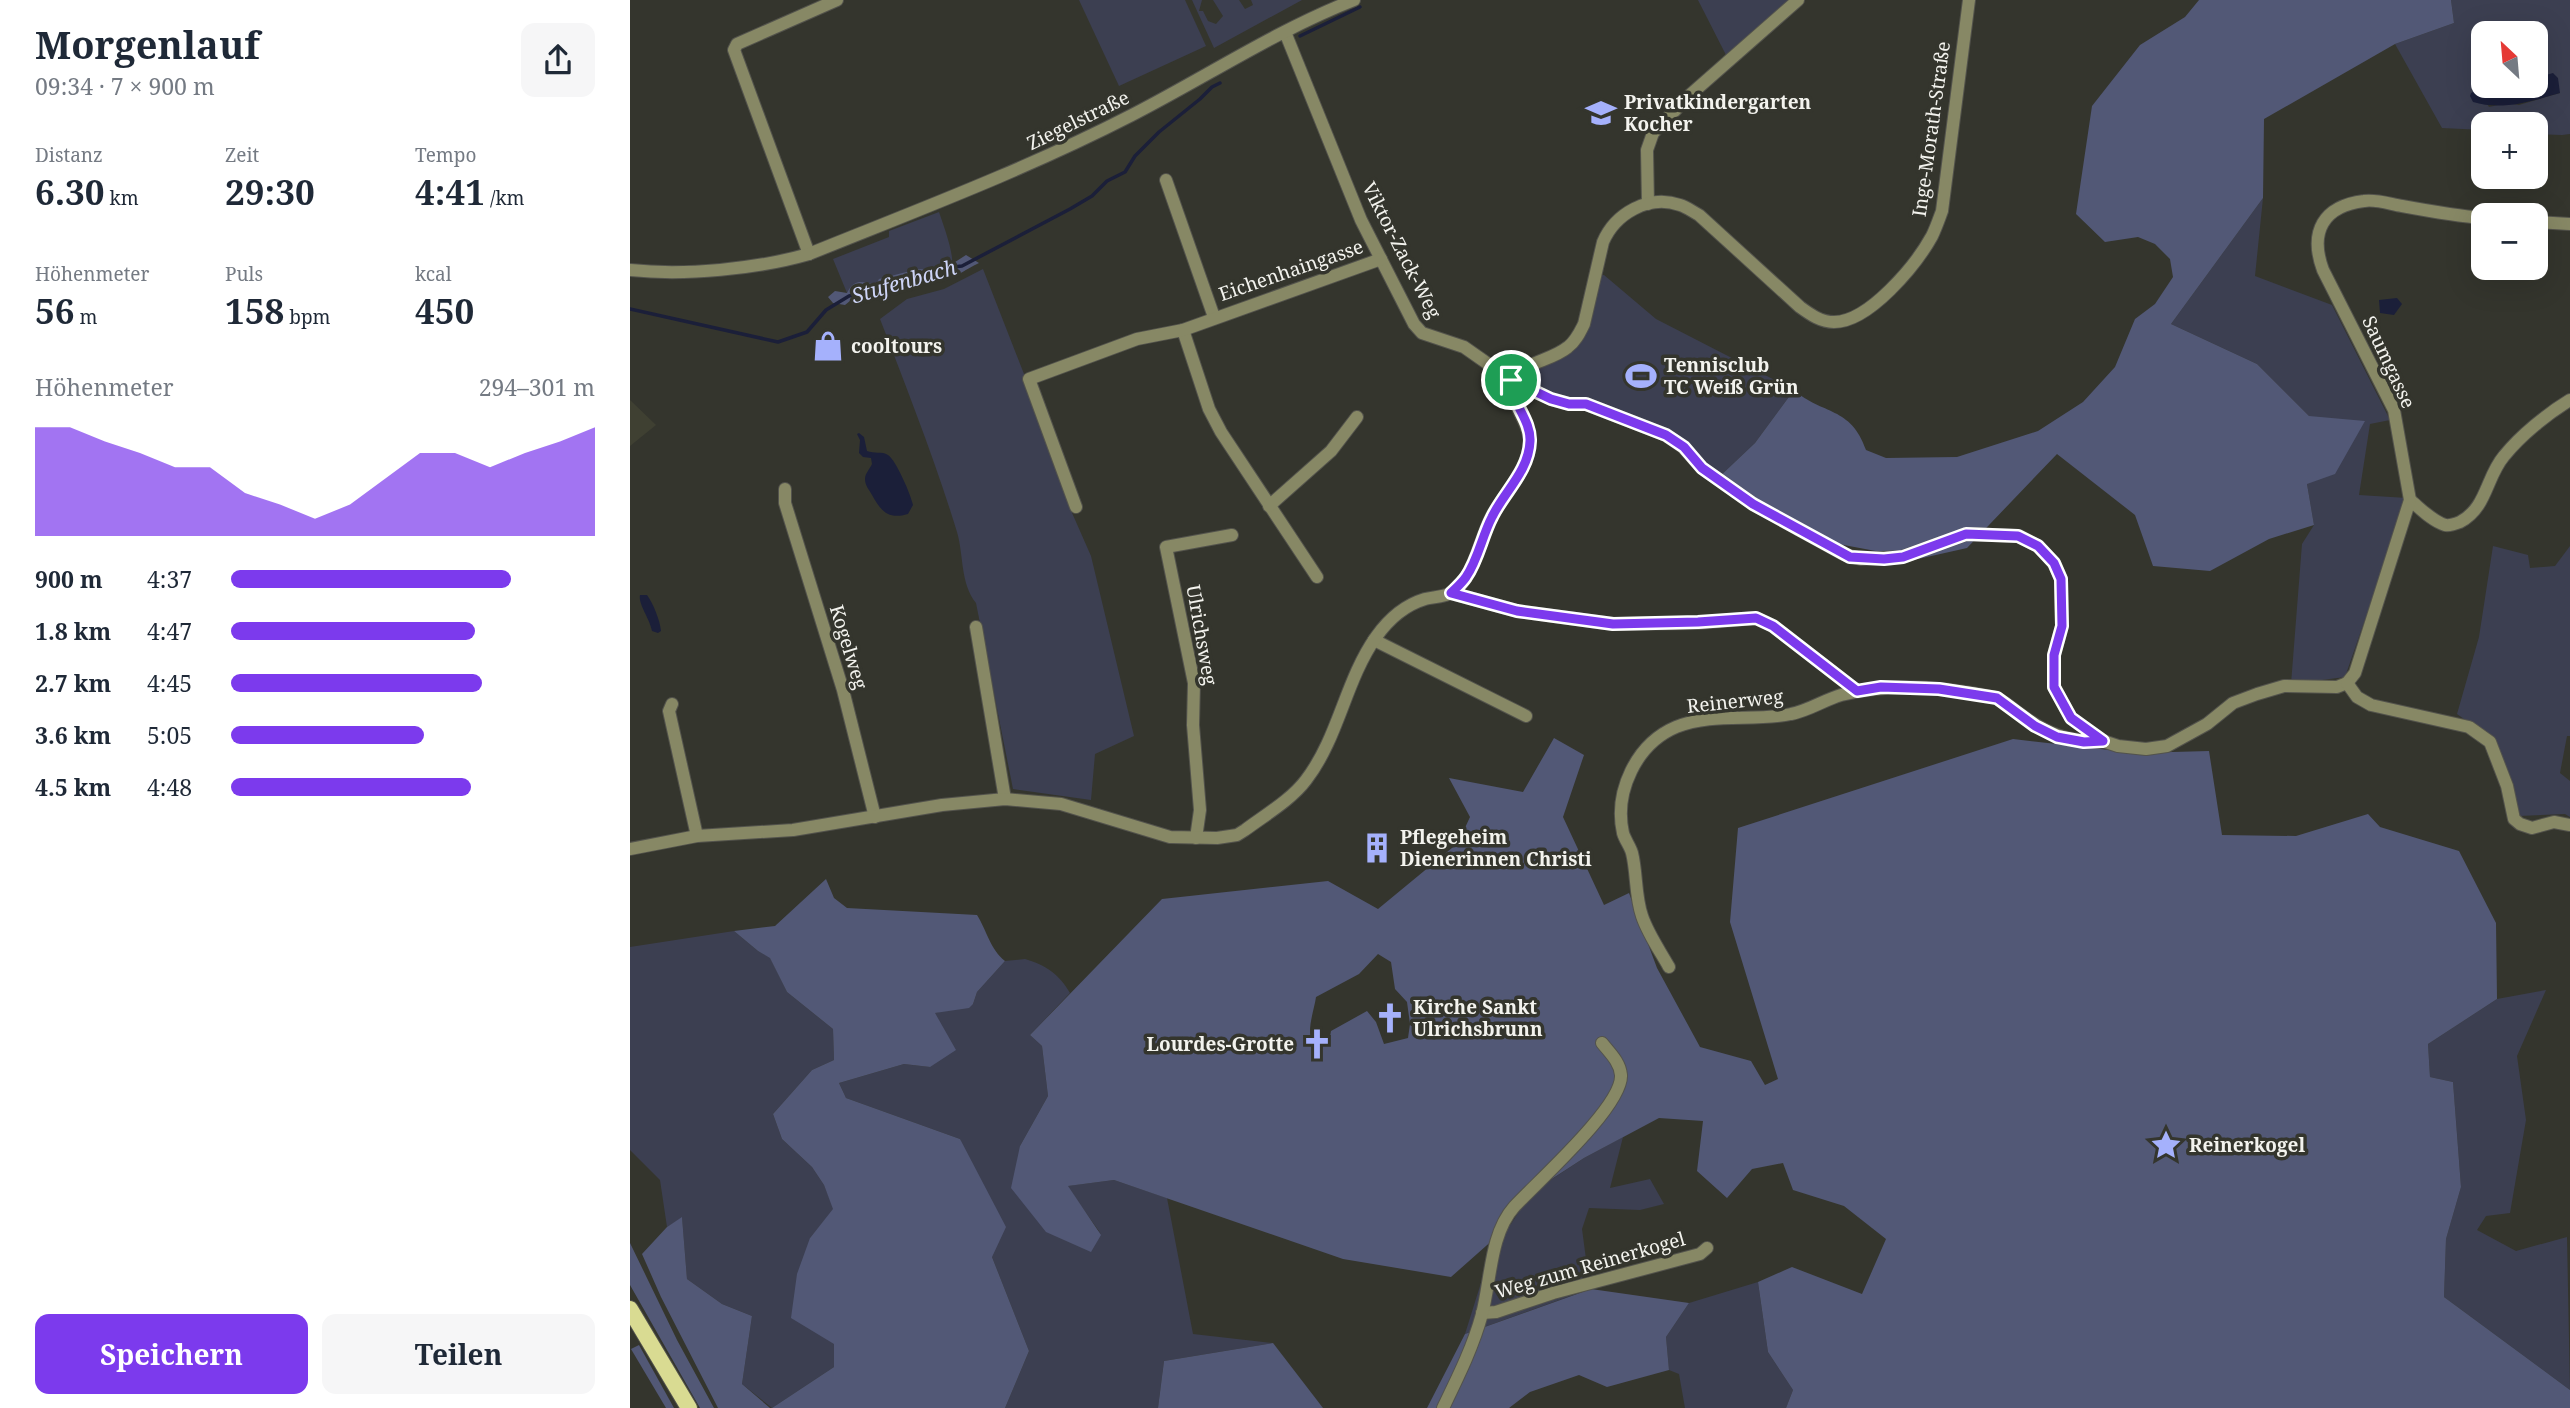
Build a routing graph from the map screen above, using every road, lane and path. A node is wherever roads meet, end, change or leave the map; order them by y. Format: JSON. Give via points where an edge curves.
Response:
{"nodes":[{"id":1,"x":837,"y":0,"type":"edge"},
{"id":2,"x":1354,"y":0,"type":"edge"},
{"id":3,"x":1798,"y":0,"type":"edge"},
{"id":4,"x":1969,"y":0,"type":"edge"},
{"id":5,"x":1285,"y":32,"type":"junction"},
{"id":6,"x":1166,"y":180,"type":"dead end"},
{"id":7,"x":1648,"y":204,"type":"junction"},
{"id":8,"x":2471,"y":216,"type":"edge"},
{"id":9,"x":2548,"y":223,"type":"edge"},
{"id":10,"x":2570,"y":224,"type":"edge"},
{"id":11,"x":809,"y":254,"type":"junction"},
{"id":12,"x":1381,"y":259,"type":"junction"},
{"id":13,"x":630,"y":270,"type":"edge"},
{"id":14,"x":1214,"y":317,"type":"junction"},
{"id":15,"x":1183,"y":330,"type":"junction"},
{"id":16,"x":1511,"y":380,"type":"junction"},
{"id":17,"x":2570,"y":400,"type":"edge"},
{"id":18,"x":1357,"y":416,"type":"dead end"},
{"id":19,"x":785,"y":489,"type":"dead end"},
{"id":20,"x":2410,"y":500,"type":"junction"},
{"id":21,"x":1269,"y":506,"type":"junction"},
{"id":22,"x":1076,"y":507,"type":"dead end"},
{"id":23,"x":1232,"y":535,"type":"dead end"},
{"id":24,"x":1317,"y":577,"type":"dead end"},
{"id":25,"x":1451,"y":593,"type":"junction"},
{"id":26,"x":976,"y":628,"type":"dead end"},
{"id":27,"x":1374,"y":640,"type":"junction"},
{"id":28,"x":2347,"y":683,"type":"junction"},
{"id":29,"x":1857,"y":691,"type":"junction"},
{"id":30,"x":672,"y":704,"type":"dead end"},
{"id":31,"x":1526,"y":716,"type":"dead end"},
{"id":32,"x":2103,"y":741,"type":"junction"},
{"id":33,"x":1004,"y":799,"type":"junction"},
{"id":34,"x":874,"y":817,"type":"junction"},
{"id":35,"x":2570,"y":825,"type":"edge"},
{"id":36,"x":697,"y":836,"type":"junction"},
{"id":37,"x":1196,"y":838,"type":"junction"},
{"id":38,"x":630,"y":849,"type":"edge"},
{"id":39,"x":1669,"y":967,"type":"dead end"},
{"id":40,"x":1602,"y":1043,"type":"dead end"},
{"id":41,"x":1706,"y":1248,"type":"dead end"},
{"id":42,"x":630,"y":1309,"type":"edge"},
{"id":43,"x":1482,"y":1313,"type":"junction"},
{"id":44,"x":689,"y":1408,"type":"edge"},
{"id":45,"x":1443,"y":1408,"type":"edge"}],
"edges":[{"from":1,"to":11,"type":"street","via":[[737,44],[734,50]]},
{"from":2,"to":5,"type":"street","name":"Ziegelstraße"},
{"from":3,"to":7,"type":"street","via":[[1653,133],[1647,150]]},
{"from":4,"to":7,"type":"street","name":"Inge-Morath-Straße","via":[[1942,211],[1919,257],[1864,314],[1832,323],[1816,318],[1699,215],[1680,205]]},
{"from":5,"to":11,"type":"street","name":"Ziegelstraße","via":[[1032,164]]},
{"from":5,"to":12,"type":"street","name":"Viktor-Zack-Weg"},
{"from":6,"to":14,"type":"street","name":"Eichenhaingasse"},
{"from":7,"to":16,"type":"street","via":[[1623,215],[1608,230],[1584,324],[1572,344],[1525,367]]},
{"from":8,"to":20,"type":"street","name":"Saumgasse","via":[[2367,200],[2325,217],[2316,237],[2323,270],[2394,410]]},
{"from":9,"to":10,"type":"street"},
{"from":11,"to":13,"type":"street","name":"Ziegelstraße","via":[[743,267]]},
{"from":12,"to":14,"type":"street","name":"Eichenhaingasse"},
{"from":12,"to":16,"type":"street","name":"Viktor-Zack-Weg","via":[[1417,329],[1464,347]]},
{"from":14,"to":15,"type":"street","name":"Eichenhaingasse"},
{"from":15,"to":21,"type":"street","via":[[1209,409]]},
{"from":15,"to":22,"type":"street","name":"Eichenhaingasse","via":[[1137,339],[1029,379]]},
{"from":16,"to":25,"type":"street","via":[[1531,437],[1527,460],[1493,514],[1466,577]]},
{"from":16,"to":32,"type":"street","name":"Viktor-Zack-Weg","via":[[1551,399],[1586,404],[1666,435],[1753,504],[1850,557],[1903,557],[1966,534],[2018,536],[2038,546],[2054,563],[2062,589],[2054,687],[2071,718]]},
{"from":17,"to":20,"type":"street","via":[[2503,457],[2468,518],[2447,526]]},
{"from":18,"to":21,"type":"street","via":[[1331,451]]},
{"from":19,"to":34,"type":"street","name":"Kogelweg","via":[[785,503],[856,739]]},
{"from":20,"to":28,"type":"street","name":"Saumgasse","via":[[2355,673]]},
{"from":21,"to":24,"type":"street"},
{"from":23,"to":37,"type":"street","name":"Ulrichsweg","via":[[1166,547],[1194,683],[1200,810]]},
{"from":25,"to":27,"type":"street","via":[[1423,599],[1403,611],[1388,621]]},
{"from":25,"to":29,"type":"street","via":[[1517,611],[1613,624],[1756,618]]},
{"from":26,"to":33,"type":"street"},
{"from":27,"to":31,"type":"street"},
{"from":27,"to":37,"type":"street","via":[[1304,783],[1237,835]]},
{"from":28,"to":32,"type":"street","name":"Viktor-Zack-Weg","via":[[2284,687],[2256,694],[2233,703],[2167,747],[2146,749]]},
{"from":28,"to":35,"type":"street","via":[[2357,697],[2371,705],[2469,727],[2490,742],[2514,819],[2532,828],[2554,822]]},
{"from":29,"to":32,"type":"street","name":"Reinerweg","via":[[1939,689],[1997,698],[2057,737]]},
{"from":29,"to":39,"type":"street","name":"Reinerweg","via":[[1795,714],[1698,721],[1675,728],[1654,741],[1632,768],[1622,806],[1623,834],[1632,852],[1641,915]]},
{"from":30,"to":36,"type":"street","via":[[669,711]]},
{"from":33,"to":34,"type":"street"},
{"from":33,"to":37,"type":"street","via":[[1061,803],[1170,837]]},
{"from":34,"to":36,"type":"street","via":[[793,830]]},
{"from":36,"to":38,"type":"street"},
{"from":40,"to":43,"type":"street","name":"Weg zum Reinerkogel","via":[[1622,1077],[1615,1097],[1506,1219]]},
{"from":41,"to":43,"type":"street","name":"Weg zum Reinerkogel","via":[[1700,1254]]},
{"from":42,"to":44,"type":"main road"},
{"from":43,"to":45,"type":"street","name":"Weg zum Reinerkogel"}]}
